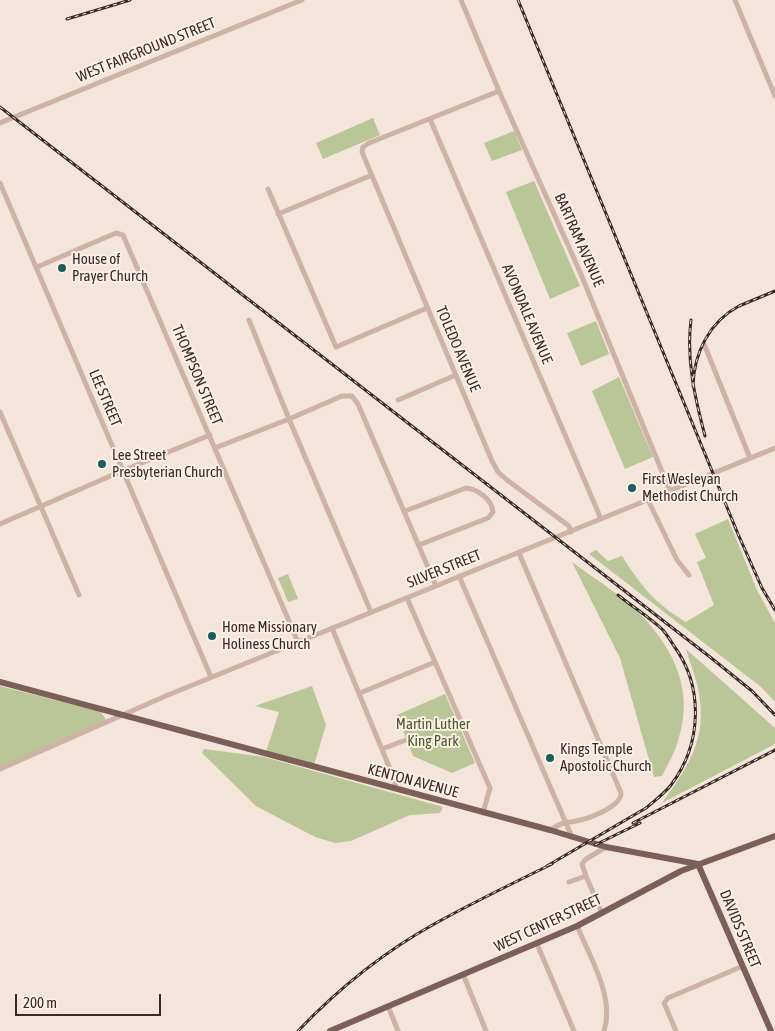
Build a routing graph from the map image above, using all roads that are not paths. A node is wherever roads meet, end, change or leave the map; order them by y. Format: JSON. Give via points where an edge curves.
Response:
{"nodes":[{"id":1,"x":302,"y":0,"type":"edge"},
{"id":2,"x":461,"y":0,"type":"edge"},
{"id":3,"x":734,"y":0,"type":"edge"},
{"id":4,"x":288,"y":3,"type":"edge"},
{"id":5,"x":499,"y":91,"type":"junction"},
{"id":6,"x":775,"y":96,"type":"edge"},
{"id":7,"x":430,"y":119,"type":"junction"},
{"id":8,"x":0,"y":123,"type":"edge"},
{"id":9,"x":372,"y":175,"type":"junction"},
{"id":10,"x":0,"y":183,"type":"edge"},
{"id":11,"x":268,"y":189,"type":"dead end"},
{"id":12,"x":278,"y":214,"type":"junction"},
{"id":13,"x":37,"y":267,"type":"junction"},
{"id":14,"x":427,"y":308,"type":"junction"},
{"id":15,"x":249,"y":320,"type":"dead end"},
{"id":16,"x":704,"y":344,"type":"dead end"},
{"id":17,"x":456,"y":375,"type":"junction"},
{"id":18,"x":398,"y":400,"type":"dead end"},
{"id":19,"x":0,"y":412,"type":"edge"},
{"id":20,"x":289,"y":419,"type":"junction"},
{"id":21,"x":210,"y":435,"type":"junction"},
{"id":22,"x":215,"y":448,"type":"junction"},
{"id":23,"x":775,"y":448,"type":"edge"},
{"id":24,"x":750,"y":458,"type":"junction"},
{"id":25,"x":122,"y":471,"type":"junction"},
{"id":26,"x":670,"y":491,"type":"junction"},
{"id":27,"x":648,"y":500,"type":"junction"},
{"id":28,"x":40,"y":506,"type":"junction"},
{"id":29,"x":405,"y":511,"type":"junction"},
{"id":30,"x":601,"y":519,"type":"junction"},
{"id":31,"x":0,"y":524,"type":"edge"},
{"id":32,"x":571,"y":532,"type":"junction"},
{"id":33,"x":419,"y":545,"type":"junction"},
{"id":34,"x":519,"y":553,"type":"junction"},
{"id":35,"x":689,"y":575,"type":"dead end"},
{"id":36,"x":459,"y":576,"type":"junction"},
{"id":37,"x":436,"y":586,"type":"junction"},
{"id":38,"x":79,"y":595,"type":"dead end"},
{"id":39,"x":407,"y":598,"type":"junction"},
{"id":40,"x":371,"y":612,"type":"junction"},
{"id":41,"x":332,"y":628,"type":"junction"},
{"id":42,"x":298,"y":642,"type":"junction"},
{"id":43,"x":435,"y":662,"type":"junction"},
{"id":44,"x":211,"y":678,"type":"junction"},
{"id":45,"x":0,"y":682,"type":"edge"},
{"id":46,"x":360,"y":693,"type":"junction"},
{"id":47,"x":122,"y":715,"type":"junction"},
{"id":48,"x":406,"y":740,"type":"dead end"},
{"id":49,"x":382,"y":749,"type":"junction"},
{"id":50,"x":0,"y":769,"type":"edge"},
{"id":51,"x":396,"y":789,"type":"junction"},
{"id":52,"x":483,"y":813,"type":"junction"},
{"id":53,"x":565,"y":822,"type":"junction"},
{"id":54,"x":550,"y":830,"type":"junction"},
{"id":55,"x":775,"y":836,"type":"edge"},
{"id":56,"x":572,"y":837,"type":"junction"},
{"id":57,"x":606,"y":847,"type":"junction"},
{"id":58,"x":698,"y":864,"type":"junction"},
{"id":59,"x":586,"y":876,"type":"junction"},
{"id":60,"x":569,"y":882,"type":"dead end"},
{"id":61,"x":602,"y":913,"type":"junction"},
{"id":62,"x":577,"y":926,"type":"junction"},
{"id":63,"x":537,"y":944,"type":"junction"},
{"id":64,"x":743,"y":966,"type":"junction"},
{"id":65,"x":463,"y":974,"type":"junction"},
{"id":66,"x":388,"y":1006,"type":"junction"},
{"id":67,"x":330,"y":1031,"type":"edge"},
{"id":68,"x":398,"y":1031,"type":"edge"},
{"id":69,"x":486,"y":1031,"type":"edge"},
{"id":70,"x":574,"y":1031,"type":"edge"},
{"id":71,"x":604,"y":1031,"type":"edge"},
{"id":72,"x":676,"y":1031,"type":"edge"},
{"id":73,"x":771,"y":1031,"type":"edge"}],
"edges":[{"from":1,"to":4,"type":"street","name":"WEST FAIRGROUND STREET"},
{"from":2,"to":5,"type":"street","name":"BARTRAM AVENUE"},
{"from":3,"to":6,"type":"street"},
{"from":4,"to":8,"type":"street","name":"WEST FAIRGROUND STREET"},
{"from":5,"to":7,"type":"street"},
{"from":5,"to":26,"type":"street","name":"BARTRAM AVENUE","via":[[580,272]]},
{"from":7,"to":9,"type":"street","name":"TOLEDO AVENUE","via":[[363,148]]},
{"from":7,"to":30,"type":"street","name":"AVONDALE AVENUE"},
{"from":9,"to":12,"type":"street"},
{"from":9,"to":14,"type":"street","name":"TOLEDO AVENUE"},
{"from":10,"to":13,"type":"street","name":"LEE STREET"},
{"from":11,"to":12,"type":"street"},
{"from":12,"to":14,"type":"street","via":[[336,348]]},
{"from":13,"to":21,"type":"street","name":"THOMPSON STREET","via":[[116,233],[123,235]]},
{"from":13,"to":25,"type":"street","name":"LEE STREET"},
{"from":14,"to":17,"type":"street","name":"TOLEDO AVENUE"},
{"from":15,"to":20,"type":"street"},
{"from":16,"to":24,"type":"street"},
{"from":17,"to":18,"type":"street"},
{"from":17,"to":32,"type":"street","name":"TOLEDO AVENUE","via":[[498,472],[568,526]]},
{"from":19,"to":28,"type":"street"},
{"from":20,"to":22,"type":"street"},
{"from":20,"to":29,"type":"street","via":[[342,396],[352,396]]},
{"from":20,"to":40,"type":"street"},
{"from":21,"to":22,"type":"street","name":"THOMPSON STREET"},
{"from":21,"to":25,"type":"street"},
{"from":22,"to":42,"type":"street","name":"THOMPSON STREET"},
{"from":23,"to":24,"type":"street","name":"SILVER STREET"},
{"from":24,"to":26,"type":"street","name":"SILVER STREET"},
{"from":25,"to":28,"type":"street"},
{"from":25,"to":44,"type":"street","name":"LEE STREET"},
{"from":26,"to":27,"type":"street","name":"SILVER STREET"},
{"from":27,"to":30,"type":"street","name":"SILVER STREET"},
{"from":27,"to":35,"type":"street","via":[[677,560]]},
{"from":28,"to":31,"type":"street"},
{"from":28,"to":38,"type":"street"},
{"from":29,"to":33,"type":"street"},
{"from":29,"to":33,"type":"street","via":[[466,488],[472,488],[492,506],[493,512],[488,518]]},
{"from":30,"to":32,"type":"street","name":"SILVER STREET"},
{"from":32,"to":34,"type":"street","name":"SILVER STREET"},
{"from":33,"to":37,"type":"street"},
{"from":34,"to":36,"type":"street","name":"SILVER STREET"},
{"from":34,"to":53,"type":"street","via":[[620,790],[621,798],[609,808],[579,821]]},
{"from":36,"to":37,"type":"street","name":"SILVER STREET"},
{"from":36,"to":53,"type":"street"},
{"from":37,"to":39,"type":"street","name":"SILVER STREET"},
{"from":39,"to":40,"type":"street","name":"SILVER STREET"},
{"from":39,"to":43,"type":"street"},
{"from":40,"to":41,"type":"street","name":"SILVER STREET"},
{"from":41,"to":42,"type":"street","name":"SILVER STREET"},
{"from":41,"to":46,"type":"street"},
{"from":42,"to":44,"type":"street","name":"SILVER STREET"},
{"from":43,"to":46,"type":"street"},
{"from":43,"to":52,"type":"street","via":[[490,788]]},
{"from":44,"to":47,"type":"street","name":"SILVER STREET"},
{"from":45,"to":47,"type":"main road","name":"KENTON AVENUE"},
{"from":46,"to":49,"type":"street"},
{"from":47,"to":50,"type":"street","name":"SILVER STREET"},
{"from":47,"to":51,"type":"main road","name":"KENTON AVENUE"},
{"from":48,"to":49,"type":"street"},
{"from":49,"to":51,"type":"street"},
{"from":51,"to":52,"type":"main road","name":"KENTON AVENUE"},
{"from":52,"to":54,"type":"main road","name":"KENTON AVENUE"},
{"from":53,"to":54,"type":"street"},
{"from":53,"to":56,"type":"street"},
{"from":54,"to":56,"type":"main road","name":"KENTON AVENUE"},
{"from":55,"to":58,"type":"main road","name":"WEST CENTER STREET"},
{"from":56,"to":57,"type":"main road","name":"KENTON AVENUE"},
{"from":57,"to":58,"type":"main road","name":"KENTON AVENUE"},
{"from":57,"to":59,"type":"street","via":[[586,858],[582,864]]},
{"from":58,"to":61,"type":"main road","name":"WEST CENTER STREET"},
{"from":58,"to":64,"type":"main road","name":"DAVIDS STREET"},
{"from":59,"to":60,"type":"street"},
{"from":59,"to":61,"type":"street"},
{"from":61,"to":62,"type":"main road","name":"WEST CENTER STREET"},
{"from":62,"to":63,"type":"main road","name":"WEST CENTER STREET"},
{"from":62,"to":71,"type":"street","via":[[604,993],[607,1022]]},
{"from":63,"to":65,"type":"main road","name":"WEST CENTER STREET"},
{"from":63,"to":70,"type":"street"},
{"from":64,"to":72,"type":"street","via":[[668,998],[664,1003]]},
{"from":64,"to":73,"type":"main road","name":"DAVIDS STREET"},
{"from":65,"to":66,"type":"main road","name":"WEST CENTER STREET"},
{"from":65,"to":69,"type":"street"},
{"from":66,"to":67,"type":"main road","name":"WEST CENTER STREET"},
{"from":66,"to":68,"type":"street"}]}
